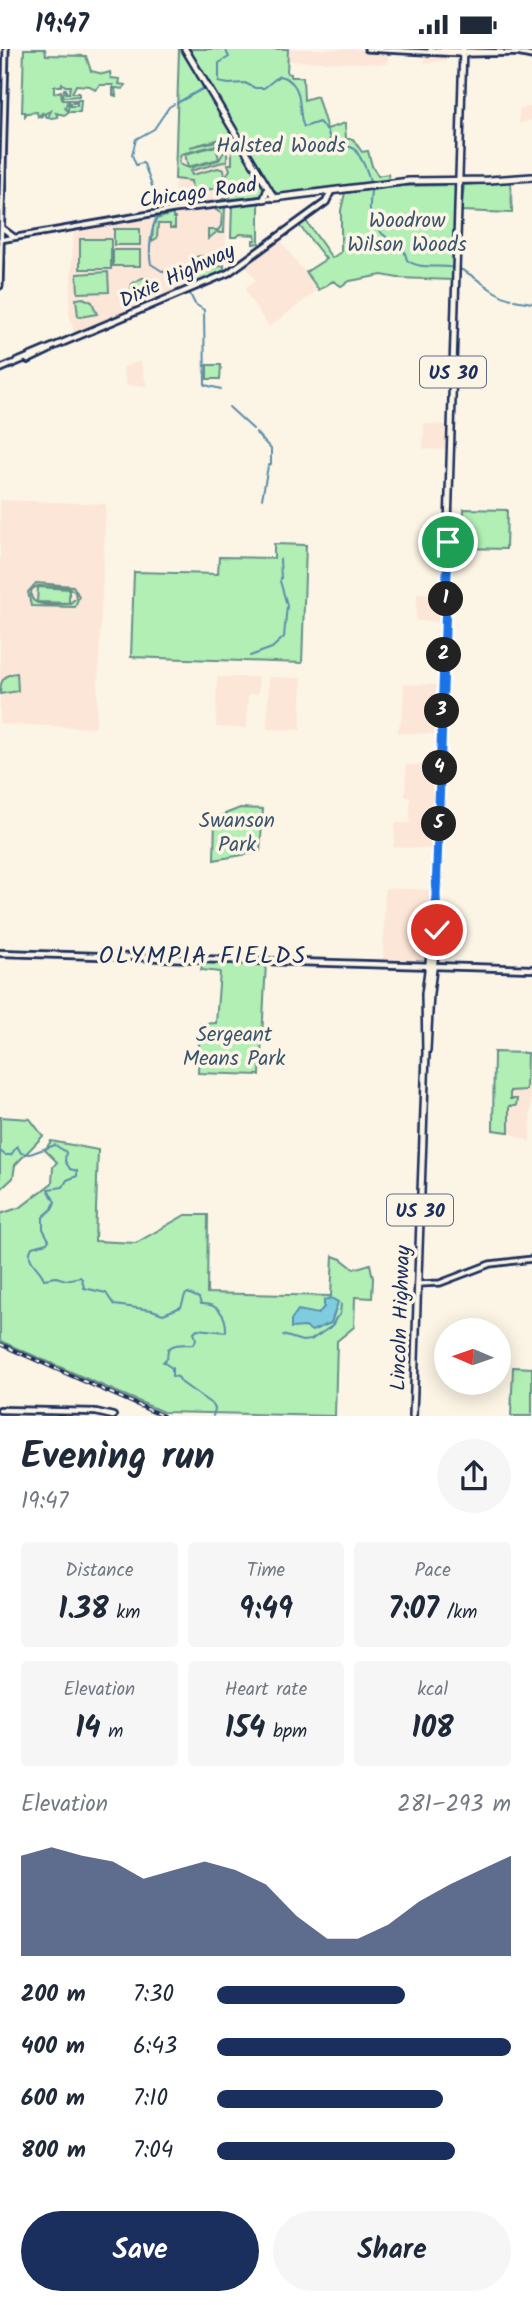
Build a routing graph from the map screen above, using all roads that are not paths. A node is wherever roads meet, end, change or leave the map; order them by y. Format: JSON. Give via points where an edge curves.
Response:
{"nodes":[{"id":1,"x":6,"y":49,"type":"edge"},
{"id":2,"x":367,"y":49,"type":"edge"},
{"id":3,"x":187,"y":51,"type":"edge"},
{"id":4,"x":462,"y":51,"type":"edge"},
{"id":5,"x":532,"y":56,"type":"edge"},
{"id":6,"x":532,"y":177,"type":"edge"},
{"id":7,"x":458,"y":181,"type":"junction"},
{"id":8,"x":268,"y":188,"type":"junction"},
{"id":9,"x":331,"y":191,"type":"junction"},
{"id":10,"x":274,"y":198,"type":"junction"},
{"id":11,"x":264,"y":199,"type":"junction"},
{"id":12,"x":2,"y":227,"type":"edge"},
{"id":13,"x":14,"y":237,"type":"junction"},
{"id":14,"x":1,"y":239,"type":"edge"},
{"id":15,"x":0,"y":286,"type":"edge"},
{"id":16,"x":59,"y":345,"type":"junction"},
{"id":17,"x":0,"y":363,"type":"edge"},
{"id":18,"x":6,"y":366,"type":"junction"},
{"id":19,"x":0,"y":370,"type":"edge"},
{"id":20,"x":0,"y":953,"type":"edge"},
{"id":21,"x":431,"y":966,"type":"junction"},
{"id":22,"x":532,"y":969,"type":"edge"},
{"id":23,"x":532,"y":1259,"type":"edge"},
{"id":24,"x":417,"y":1284,"type":"junction"},
{"id":25,"x":0,"y":1411,"type":"edge"},
{"id":26,"x":113,"y":1416,"type":"edge"},
{"id":27,"x":413,"y":1416,"type":"edge"}],
"edges":[{"from":1,"to":12,"type":"street"},
{"from":2,"to":4,"type":"street"},
{"from":3,"to":8,"type":"main road"},
{"from":4,"to":5,"type":"street"},
{"from":4,"to":7,"type":"main road","number":"US 30"},
{"from":6,"to":7,"type":"main road","name":"Chicago Road"},
{"from":7,"to":9,"type":"main road","name":"Chicago Road"},
{"from":7,"to":21,"type":"main road","number":"US 30"},
{"from":8,"to":10,"type":"main road"},
{"from":8,"to":11,"type":"main road"},
{"from":9,"to":10,"type":"main road","name":"Chicago Road"},
{"from":9,"to":16,"type":"main road","name":"Dixie Highway","via":[[326,202],[228,273]]},
{"from":10,"to":11,"type":"street","name":"Chicago Road"},
{"from":11,"to":13,"type":"street","name":"Chicago Road"},
{"from":12,"to":13,"type":"street"},
{"from":12,"to":14,"type":"street"},
{"from":13,"to":14,"type":"street","name":"Chicago Road"},
{"from":14,"to":15,"type":"street"},
{"from":16,"to":18,"type":"main road","name":"Dixie Highway"},
{"from":16,"to":19,"type":"main road","name":"Dixie Highway"},
{"from":17,"to":18,"type":"main road"},
{"from":18,"to":19,"type":"main road","name":"Dixie Highway"},
{"from":20,"to":21,"type":"main road"},
{"from":21,"to":22,"type":"main road"},
{"from":21,"to":24,"type":"main road","name":"Lincoln Highway","number":"US 30"},
{"from":23,"to":24,"type":"street","via":[[490,1264],[440,1283]]},
{"from":24,"to":27,"type":"main road","name":"Lincoln Highway","number":"US 30"},
{"from":25,"to":26,"type":"main road"}]}
